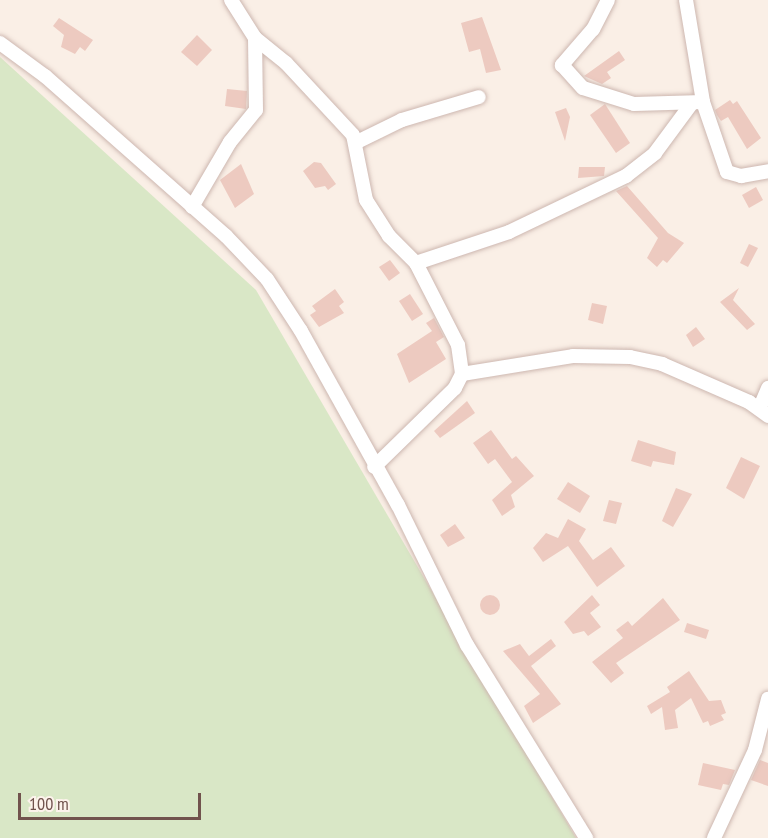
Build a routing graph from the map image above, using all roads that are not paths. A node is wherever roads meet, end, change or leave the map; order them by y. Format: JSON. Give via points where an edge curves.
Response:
{"nodes":[{"id":1,"x":231,"y":0,"type":"edge"},
{"id":2,"x":608,"y":0,"type":"edge"},
{"id":3,"x":686,"y":0,"type":"edge"},
{"id":4,"x":255,"y":38,"type":"junction"},
{"id":5,"x":0,"y":43,"type":"edge"},
{"id":6,"x":479,"y":98,"type":"dead end"},
{"id":7,"x":697,"y":103,"type":"junction"},
{"id":8,"x":357,"y":142,"type":"junction"},
{"id":9,"x":768,"y":171,"type":"edge"},
{"id":10,"x":192,"y":207,"type":"junction"},
{"id":11,"x":416,"y":262,"type":"junction"},
{"id":12,"x":462,"y":374,"type":"junction"},
{"id":13,"x":768,"y":388,"type":"edge"},
{"id":14,"x":764,"y":412,"type":"edge"},
{"id":15,"x":374,"y":467,"type":"junction"},
{"id":16,"x":768,"y":699,"type":"edge"},
{"id":17,"x":586,"y":838,"type":"edge"},
{"id":18,"x":714,"y":838,"type":"edge"}],
"edges":[{"from":1,"to":4,"type":"street"},
{"from":2,"to":7,"type":"street","via":[[593,29],[562,65],[583,88],[610,100],[650,106]]},
{"from":3,"to":7,"type":"street"},
{"from":4,"to":8,"type":"street","via":[[286,63]]},
{"from":4,"to":10,"type":"street","via":[[256,110],[230,142]]},
{"from":5,"to":10,"type":"street","via":[[45,76]]},
{"from":6,"to":8,"type":"street","via":[[402,120]]},
{"from":7,"to":9,"type":"street","via":[[727,172],[741,176]]},
{"from":7,"to":11,"type":"street","via":[[655,153],[626,176],[509,232]]},
{"from":8,"to":11,"type":"street","via":[[366,200],[389,236]]},
{"from":10,"to":15,"type":"street","via":[[226,236],[273,288],[301,331]]},
{"from":11,"to":12,"type":"street","via":[[454,333]]},
{"from":12,"to":14,"type":"street","via":[[573,356],[630,357],[662,364]]},
{"from":12,"to":15,"type":"street","via":[[455,388]]},
{"from":13,"to":14,"type":"street"},
{"from":15,"to":17,"type":"street","via":[[398,505],[467,645]]},
{"from":16,"to":18,"type":"street","via":[[755,750]]}]}
